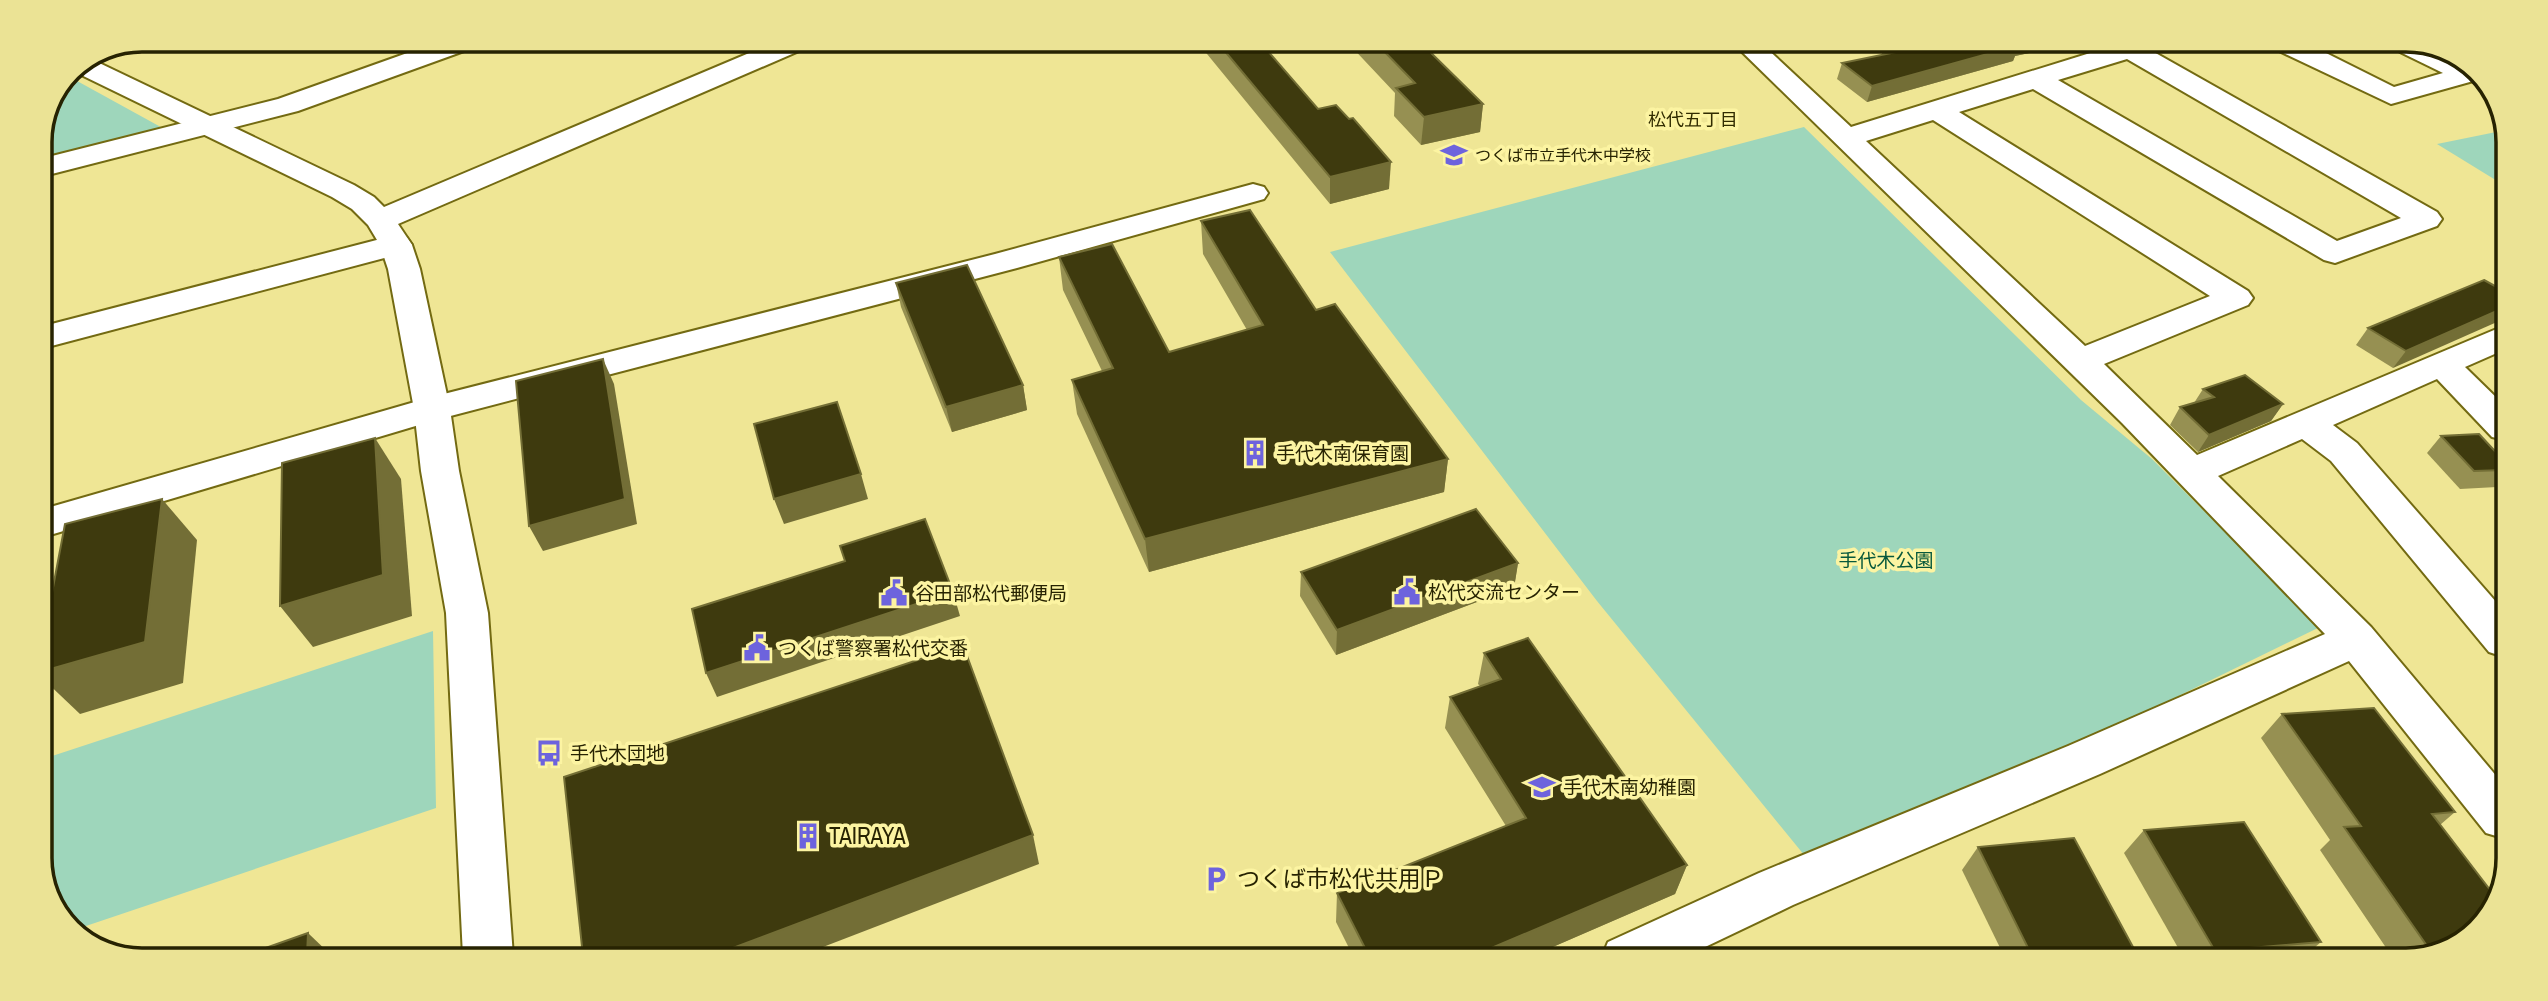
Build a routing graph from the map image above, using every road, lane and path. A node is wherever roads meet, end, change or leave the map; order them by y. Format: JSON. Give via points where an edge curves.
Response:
{"nodes":[{"id":1,"x":434,"y":53,"type":"edge"},
{"id":2,"x":773,"y":53,"type":"edge"},
{"id":3,"x":1757,"y":53,"type":"edge"},
{"id":4,"x":2117,"y":53,"type":"edge"},
{"id":5,"x":2146,"y":53,"type":"edge"},
{"id":6,"x":2302,"y":53,"type":"edge"},
{"id":7,"x":90,"y":70,"type":"edge"},
{"id":8,"x":2464,"y":75,"type":"edge"},
{"id":9,"x":2036,"y":79,"type":"junction"},
{"id":10,"x":1937,"y":110,"type":"junction"},
{"id":11,"x":207,"y":127,"type":"junction"},
{"id":12,"x":1847,"y":138,"type":"junction"},
{"id":13,"x":52,"y":165,"type":"edge"},
{"id":14,"x":1253,"y":193,"type":"dead end"},
{"id":15,"x":388,"y":232,"type":"junction"},
{"id":16,"x":52,"y":334,"type":"edge"},
{"id":17,"x":2495,"y":341,"type":"edge"},
{"id":18,"x":2080,"y":361,"type":"junction"},
{"id":19,"x":2442,"y":364,"type":"junction"},
{"id":20,"x":432,"y":409,"type":"junction"},
{"id":21,"x":2495,"y":418,"type":"edge"},
{"id":22,"x":2305,"y":423,"type":"junction"},
{"id":23,"x":2192,"y":472,"type":"junction"},
{"id":24,"x":53,"y":520,"type":"edge"},
{"id":25,"x":2496,"y":630,"type":"edge"},
{"id":26,"x":2356,"y":639,"type":"junction"},
{"id":27,"x":2496,"y":809,"type":"edge"},
{"id":28,"x":488,"y":948,"type":"edge"},
{"id":29,"x":1650,"y":948,"type":"edge"}],
"edges":[{"from":1,"to":11,"type":"street","via":[[320,95]]},
{"from":2,"to":15,"type":"street"},
{"from":3,"to":12,"type":"street"},
{"from":4,"to":9,"type":"street"},
{"from":5,"to":9,"type":"street","via":[[2426,219],[2335,253]]},
{"from":6,"to":8,"type":"street","via":[[2391,96]]},
{"from":7,"to":11,"type":"street"},
{"from":9,"to":10,"type":"street"},
{"from":10,"to":12,"type":"street"},
{"from":10,"to":18,"type":"street","via":[[2236,298]]},
{"from":11,"to":13,"type":"street"},
{"from":11,"to":15,"type":"street","via":[[343,191],[363,203]]},
{"from":12,"to":18,"type":"street"},
{"from":14,"to":20,"type":"street"},
{"from":15,"to":16,"type":"street"},
{"from":15,"to":20,"type":"street","via":[[404,269]]},
{"from":17,"to":19,"type":"street"},
{"from":18,"to":23,"type":"street"},
{"from":19,"to":21,"type":"street"},
{"from":19,"to":22,"type":"street"},
{"from":20,"to":24,"type":"street"},
{"from":20,"to":28,"type":"street","via":[[467,613]]},
{"from":22,"to":23,"type":"street"},
{"from":22,"to":25,"type":"street","via":[[2343,452]]},
{"from":23,"to":26,"type":"street"},
{"from":26,"to":27,"type":"street"},
{"from":26,"to":29,"type":"street"}]}
